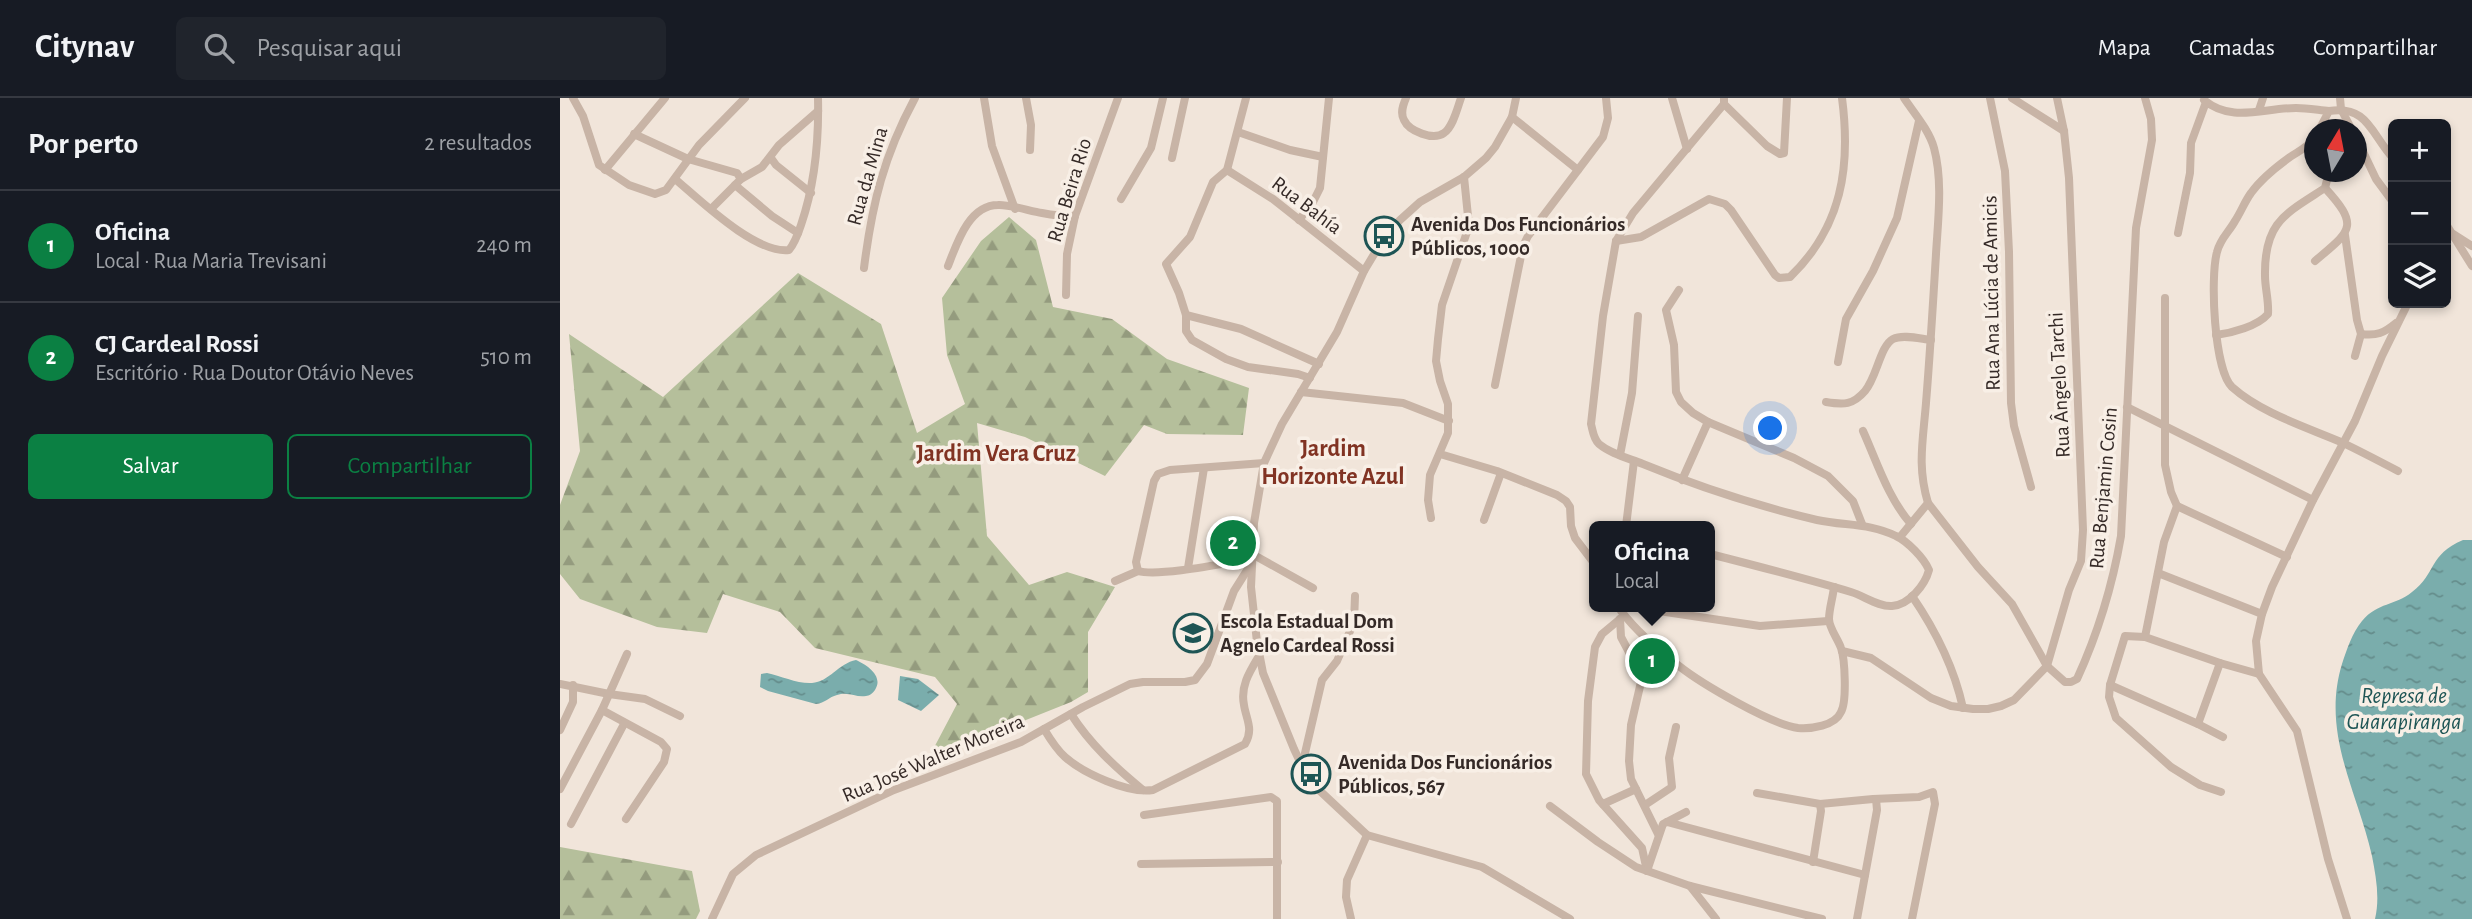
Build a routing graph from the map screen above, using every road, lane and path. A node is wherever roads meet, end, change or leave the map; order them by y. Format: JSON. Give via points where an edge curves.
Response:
{"nodes":[{"id":1,"x":573,"y":98,"type":"edge"},
{"id":2,"x":665,"y":98,"type":"edge"},
{"id":3,"x":745,"y":98,"type":"edge"},
{"id":4,"x":818,"y":98,"type":"edge"},
{"id":5,"x":915,"y":98,"type":"edge"},
{"id":6,"x":984,"y":98,"type":"edge"},
{"id":7,"x":1026,"y":98,"type":"edge"},
{"id":8,"x":1118,"y":98,"type":"edge"},
{"id":9,"x":1163,"y":98,"type":"edge"},
{"id":10,"x":1185,"y":98,"type":"edge"},
{"id":11,"x":1246,"y":98,"type":"edge"},
{"id":12,"x":1329,"y":98,"type":"edge"},
{"id":13,"x":1406,"y":98,"type":"edge"},
{"id":14,"x":1461,"y":98,"type":"edge"},
{"id":15,"x":1516,"y":98,"type":"edge"},
{"id":16,"x":1606,"y":98,"type":"edge"},
{"id":17,"x":1672,"y":98,"type":"edge"},
{"id":18,"x":1787,"y":98,"type":"edge"},
{"id":19,"x":1842,"y":98,"type":"edge"},
{"id":20,"x":1904,"y":98,"type":"edge"},
{"id":21,"x":1990,"y":98,"type":"edge"},
{"id":22,"x":2012,"y":98,"type":"edge"},
{"id":23,"x":2057,"y":98,"type":"edge"},
{"id":24,"x":2145,"y":98,"type":"edge"},
{"id":25,"x":2263,"y":98,"type":"edge"},
{"id":26,"x":2340,"y":98,"type":"edge"},
{"id":27,"x":2204,"y":100,"type":"edge"},
{"id":28,"x":1724,"y":101,"type":"edge"},
{"id":29,"x":2341,"y":109,"type":"junction"},
{"id":30,"x":2259,"y":110,"type":"junction"},
{"id":31,"x":818,"y":111,"type":"junction"},
{"id":32,"x":2329,"y":111,"type":"junction"},
{"id":33,"x":1513,"y":117,"type":"junction"},
{"id":34,"x":2325,"y":119,"type":"edge"},
{"id":35,"x":2346,"y":119,"type":"edge"},
{"id":36,"x":1919,"y":121,"type":"junction"},
{"id":37,"x":2064,"y":131,"type":"junction"},
{"id":38,"x":1238,"y":132,"type":"junction"},
{"id":39,"x":634,"y":134,"type":"junction"},
{"id":40,"x":1687,"y":149,"type":"junction"},
{"id":41,"x":2304,"y":149,"type":"edge"},
{"id":42,"x":1030,"y":150,"type":"dead end"},
{"id":43,"x":2388,"y":151,"type":"edge"},
{"id":44,"x":771,"y":158,"type":"junction"},
{"id":45,"x":1172,"y":158,"type":"dead end"},
{"id":46,"x":1323,"y":158,"type":"junction"},
{"id":47,"x":688,"y":159,"type":"junction"},
{"id":48,"x":2367,"y":160,"type":"edge"},
{"id":49,"x":605,"y":170,"type":"junction"},
{"id":50,"x":1227,"y":170,"type":"junction"},
{"id":51,"x":1578,"y":170,"type":"junction"},
{"id":52,"x":1464,"y":177,"type":"junction"},
{"id":53,"x":675,"y":179,"type":"junction"},
{"id":54,"x":738,"y":182,"type":"junction"},
{"id":55,"x":2326,"y":182,"type":"edge"},
{"id":56,"x":2325,"y":188,"type":"junction"},
{"id":57,"x":811,"y":193,"type":"junction"},
{"id":58,"x":2388,"y":195,"type":"edge"},
{"id":59,"x":1121,"y":200,"type":"dead end"},
{"id":60,"x":711,"y":209,"type":"junction"},
{"id":61,"x":1015,"y":209,"type":"junction"},
{"id":62,"x":1075,"y":216,"type":"junction"},
{"id":63,"x":1299,"y":219,"type":"junction"},
{"id":64,"x":2451,"y":232,"type":"joint"},
{"id":65,"x":798,"y":233,"type":"junction"},
{"id":66,"x":2178,"y":233,"type":"dead end"},
{"id":67,"x":2345,"y":235,"type":"junction"},
{"id":68,"x":1616,"y":241,"type":"junction"},
{"id":69,"x":2472,"y":246,"type":"edge"},
{"id":70,"x":2315,"y":261,"type":"dead end"},
{"id":71,"x":948,"y":266,"type":"dead end"},
{"id":72,"x":2472,"y":266,"type":"edge"},
{"id":73,"x":864,"y":268,"type":"dead end"},
{"id":74,"x":1364,"y":271,"type":"junction"},
{"id":75,"x":1679,"y":290,"type":"dead end"},
{"id":76,"x":1066,"y":295,"type":"dead end"},
{"id":77,"x":2165,"y":298,"type":"dead end"},
{"id":78,"x":2405,"y":308,"type":"edge"},
{"id":79,"x":1185,"y":315,"type":"junction"},
{"id":80,"x":1638,"y":316,"type":"dead end"},
{"id":81,"x":2399,"y":320,"type":"junction"},
{"id":82,"x":2361,"y":334,"type":"junction"},
{"id":83,"x":2216,"y":335,"type":"junction"},
{"id":84,"x":1931,"y":340,"type":"junction"},
{"id":85,"x":2356,"y":356,"type":"dead end"},
{"id":86,"x":1838,"y":362,"type":"dead end"},
{"id":87,"x":1319,"y":364,"type":"junction"},
{"id":88,"x":1310,"y":378,"type":"junction"},
{"id":89,"x":1495,"y":385,"type":"dead end"},
{"id":90,"x":1301,"y":392,"type":"junction"},
{"id":91,"x":1826,"y":402,"type":"dead end"},
{"id":92,"x":2127,"y":407,"type":"junction"},
{"id":93,"x":1449,"y":421,"type":"junction"},
{"id":94,"x":1707,"y":422,"type":"junction"},
{"id":95,"x":2164,"y":426,"type":"junction"},
{"id":96,"x":1863,"y":431,"type":"dead end"},
{"id":97,"x":2343,"y":443,"type":"junction"},
{"id":98,"x":1440,"y":454,"type":"junction"},
{"id":99,"x":1620,"y":455,"type":"junction"},
{"id":100,"x":1634,"y":461,"type":"junction"},
{"id":101,"x":1264,"y":463,"type":"junction"},
{"id":102,"x":1204,"y":468,"type":"junction"},
{"id":103,"x":2398,"y":471,"type":"dead end"},
{"id":104,"x":1501,"y":473,"type":"junction"},
{"id":105,"x":1682,"y":480,"type":"junction"},
{"id":106,"x":2031,"y":487,"type":"dead end"},
{"id":107,"x":2313,"y":500,"type":"junction"},
{"id":108,"x":1928,"y":503,"type":"junction"},
{"id":109,"x":2178,"y":506,"type":"junction"},
{"id":110,"x":1431,"y":518,"type":"dead end"},
{"id":111,"x":1484,"y":520,"type":"dead end"},
{"id":112,"x":1627,"y":521,"type":"edge"},
{"id":113,"x":1863,"y":524,"type":"junction"},
{"id":114,"x":1911,"y":524,"type":"junction"},
{"id":115,"x":1900,"y":537,"type":"junction"},
{"id":116,"x":1715,"y":555,"type":"edge"},
{"id":117,"x":1589,"y":556,"type":"edge"},
{"id":118,"x":2287,"y":557,"type":"junction"},
{"id":119,"x":1251,"y":559,"type":"junction"},
{"id":120,"x":1188,"y":568,"type":"junction"},
{"id":121,"x":1138,"y":571,"type":"junction"},
{"id":122,"x":2158,"y":573,"type":"junction"},
{"id":123,"x":1115,"y":581,"type":"dead end"},
{"id":124,"x":1834,"y":587,"type":"junction"},
{"id":125,"x":1313,"y":588,"type":"dead end"},
{"id":126,"x":1355,"y":596,"type":"dead end"},
{"id":127,"x":1912,"y":596,"type":"junction"},
{"id":128,"x":1622,"y":612,"type":"edge"},
{"id":129,"x":1666,"y":612,"type":"edge"},
{"id":130,"x":2262,"y":614,"type":"junction"},
{"id":131,"x":1828,"y":621,"type":"junction"},
{"id":132,"x":2145,"y":637,"type":"junction"},
{"id":133,"x":1842,"y":651,"type":"junction"},
{"id":134,"x":627,"y":654,"type":"dead end"},
{"id":135,"x":1259,"y":656,"type":"junction"},
{"id":136,"x":2220,"y":663,"type":"junction"},
{"id":137,"x":2047,"y":666,"type":"junction"},
{"id":138,"x":2259,"y":674,"type":"junction"},
{"id":139,"x":560,"y":684,"type":"edge"},
{"id":140,"x":573,"y":685,"type":"junction"},
{"id":141,"x":2110,"y":685,"type":"junction"},
{"id":142,"x":609,"y":694,"type":"junction"},
{"id":143,"x":1963,"y":708,"type":"junction"},
{"id":144,"x":602,"y":710,"type":"junction"},
{"id":145,"x":1070,"y":714,"type":"junction"},
{"id":146,"x":680,"y":716,"type":"dead end"},
{"id":147,"x":624,"y":724,"type":"junction"},
{"id":148,"x":2198,"y":724,"type":"junction"},
{"id":149,"x":1676,"y":727,"type":"dead end"},
{"id":150,"x":1044,"y":729,"type":"junction"},
{"id":151,"x":560,"y":730,"type":"edge"},
{"id":152,"x":2223,"y":737,"type":"dead end"},
{"id":153,"x":1302,"y":766,"type":"junction"},
{"id":154,"x":560,"y":789,"type":"edge"},
{"id":155,"x":1636,"y":789,"type":"junction"},
{"id":156,"x":1144,"y":791,"type":"junction"},
{"id":157,"x":2221,"y":792,"type":"dead end"},
{"id":158,"x":1756,"y":793,"type":"dead end"},
{"id":159,"x":1875,"y":799,"type":"junction"},
{"id":160,"x":1603,"y":804,"type":"junction"},
{"id":161,"x":1820,"y":804,"type":"junction"},
{"id":162,"x":1645,"y":805,"type":"junction"},
{"id":163,"x":1550,"y":806,"type":"dead end"},
{"id":164,"x":1686,"y":812,"type":"dead end"},
{"id":165,"x":1144,"y":815,"type":"dead end"},
{"id":166,"x":626,"y":820,"type":"dead end"},
{"id":167,"x":1667,"y":822,"type":"junction"},
{"id":168,"x":571,"y":824,"type":"dead end"},
{"id":169,"x":1658,"y":834,"type":"junction"},
{"id":170,"x":1367,"y":835,"type":"junction"},
{"id":171,"x":1278,"y":862,"type":"junction"},
{"id":172,"x":1813,"y":862,"type":"junction"},
{"id":173,"x":1142,"y":864,"type":"dead end"},
{"id":174,"x":1647,"y":871,"type":"junction"},
{"id":175,"x":1865,"y":875,"type":"junction"},
{"id":176,"x":1690,"y":886,"type":"junction"},
{"id":177,"x":712,"y":919,"type":"edge"},
{"id":178,"x":1277,"y":919,"type":"edge"},
{"id":179,"x":1352,"y":919,"type":"edge"},
{"id":180,"x":1570,"y":919,"type":"edge"},
{"id":181,"x":1716,"y":919,"type":"edge"},
{"id":182,"x":1822,"y":919,"type":"edge"},
{"id":183,"x":1857,"y":919,"type":"edge"},
{"id":184,"x":1912,"y":919,"type":"edge"},
{"id":185,"x":2347,"y":919,"type":"edge"}],
"edges":[{"from":1,"to":49,"type":"street","via":[[596,159]]},
{"from":2,"to":39,"type":"street"},
{"from":3,"to":47,"type":"street"},
{"from":4,"to":31,"type":"street"},
{"from":5,"to":73,"type":"street","name":"Rua da Mina","via":[[896,133],[880,179]]},
{"from":6,"to":61,"type":"street","via":[[992,146]]},
{"from":7,"to":42,"type":"street"},
{"from":8,"to":62,"type":"street","name":"Rua Beira Rio"},
{"from":9,"to":59,"type":"street","via":[[1151,148]]},
{"from":10,"to":45,"type":"street"},
{"from":11,"to":38,"type":"street"},
{"from":12,"to":46,"type":"street"},
{"from":13,"to":14,"type":"street","via":[[1404,122],[1433,136],[1446,131]]},
{"from":15,"to":33,"type":"street"},
{"from":16,"to":51,"type":"street","via":[[1607,126]]},
{"from":17,"to":40,"type":"street"},
{"from":18,"to":28,"type":"street","via":[[1786,147],[1780,154]]},
{"from":19,"to":68,"type":"street","via":[[1846,150],[1832,219],[1821,241],[1784,279],[1775,275],[1731,210],[1716,200],[1703,202],[1641,237]]},
{"from":20,"to":36,"type":"street"},
{"from":21,"to":106,"type":"street","name":"Rua Ana Lúcia de Amicis","via":[[2005,171],[2011,403]]},
{"from":22,"to":37,"type":"street"},
{"from":23,"to":37,"type":"street","name":"Rua Ângelo Tarchi"},
{"from":24,"to":92,"type":"street","name":"Rua Benjamin Cosin","via":[[2152,140],[2136,228]]},
{"from":25,"to":30,"type":"street"},
{"from":26,"to":29,"type":"street"},
{"from":27,"to":30,"type":"street","via":[[2217,110],[2237,114]]},
{"from":27,"to":66,"type":"street","via":[[2191,143]]},
{"from":28,"to":40,"type":"street"},
{"from":29,"to":32,"type":"street"},
{"from":29,"to":35,"type":"street"},
{"from":29,"to":43,"type":"street","via":[[2362,117]]},
{"from":30,"to":32,"type":"street"},
{"from":31,"to":44,"type":"street","via":[[779,145]]},
{"from":31,"to":57,"type":"street"},
{"from":32,"to":34,"type":"street"},
{"from":33,"to":51,"type":"street"},
{"from":33,"to":52,"type":"street","via":[[1495,147]]},
{"from":36,"to":84,"type":"street","via":[[1934,149],[1938,180]]},
{"from":36,"to":86,"type":"street","via":[[1898,218],[1846,319]]},
{"from":37,"to":137,"type":"street","name":"Rua Ângelo Tarchi","via":[[2083,530],[2081,561]]},
{"from":38,"to":46,"type":"street"},
{"from":38,"to":50,"type":"street"},
{"from":39,"to":47,"type":"street"},
{"from":39,"to":49,"type":"street"},
{"from":40,"to":68,"type":"street","via":[[1633,213]]},
{"from":41,"to":83,"type":"street","via":[[2271,171],[2222,239],[2213,276]]},
{"from":44,"to":54,"type":"street"},
{"from":44,"to":57,"type":"street"},
{"from":46,"to":63,"type":"street","via":[[1318,194]]},
{"from":47,"to":53,"type":"street"},
{"from":47,"to":54,"type":"street","via":[[737,173]]},
{"from":48,"to":58,"type":"street"},
{"from":49,"to":53,"type":"street","via":[[655,194]]},
{"from":50,"to":63,"type":"street","name":"Rua Bahía"},
{"from":50,"to":79,"type":"street","via":[[1213,182],[1190,237],[1166,264]]},
{"from":51,"to":89,"type":"street","via":[[1523,246]]},
{"from":52,"to":74,"type":"street","via":[[1399,220]]},
{"from":52,"to":93,"type":"street","via":[[1469,226],[1443,304],[1436,361]]},
{"from":53,"to":60,"type":"street"},
{"from":54,"to":60,"type":"street"},
{"from":54,"to":65,"type":"street","via":[[772,216]]},
{"from":55,"to":56,"type":"street"},
{"from":56,"to":67,"type":"street","via":[[2346,215]]},
{"from":56,"to":83,"type":"street","via":[[2289,211],[2272,231],[2265,264],[2267,314],[2228,334]]},
{"from":57,"to":65,"type":"street"},
{"from":60,"to":65,"type":"street","via":[[752,239],[782,250],[791,248]]},
{"from":61,"to":62,"type":"street"},
{"from":61,"to":71,"type":"street","via":[[989,206],[975,215],[957,241]]},
{"from":62,"to":76,"type":"street","name":"Rua Beira Rio","via":[[1067,254]]},
{"from":63,"to":74,"type":"street","name":"Rua Bahía"},
{"from":64,"to":69,"type":"street"},
{"from":64,"to":72,"type":"street"},
{"from":67,"to":70,"type":"street"},
{"from":67,"to":82,"type":"street"},
{"from":68,"to":99,"type":"street","via":[[1591,424],[1597,442]]},
{"from":74,"to":87,"type":"street"},
{"from":75,"to":94,"type":"street","via":[[1666,310],[1674,345],[1676,392]]},
{"from":77,"to":95,"type":"street"},
{"from":78,"to":81,"type":"street"},
{"from":79,"to":87,"type":"street","via":[[1241,329]]},
{"from":79,"to":88,"type":"street","via":[[1192,340],[1226,359]]},
{"from":80,"to":99,"type":"street","via":[[1632,393]]},
{"from":81,"to":82,"type":"street","via":[[2375,336]]},
{"from":81,"to":97,"type":"street"},
{"from":82,"to":85,"type":"street"},
{"from":83,"to":97,"type":"street","via":[[2229,384],[2279,416]]},
{"from":84,"to":91,"type":"street","via":[[1893,339],[1885,346],[1873,381],[1857,400],[1843,405]]},
{"from":84,"to":108,"type":"street","via":[[1921,455],[1921,480]]},
{"from":87,"to":88,"type":"street"},
{"from":88,"to":90,"type":"street"},
{"from":90,"to":93,"type":"street","via":[[1403,403]]},
{"from":90,"to":101,"type":"street"},
{"from":92,"to":95,"type":"street"},
{"from":92,"to":137,"type":"street","name":"Rua Benjamin Cosin","via":[[2121,536],[2097,635],[2077,679],[2065,682]]},
{"from":93,"to":98,"type":"street"},
{"from":94,"to":105,"type":"street"},
{"from":94,"to":113,"type":"street","via":[[1828,476],[1853,501]]},
{"from":95,"to":107,"type":"street"},
{"from":95,"to":109,"type":"street","via":[[2165,465]]},
{"from":96,"to":114,"type":"street","via":[[1891,495]]},
{"from":97,"to":103,"type":"street"},
{"from":97,"to":107,"type":"street"},
{"from":98,"to":104,"type":"street"},
{"from":98,"to":110,"type":"street","via":[[1427,488]]},
{"from":99,"to":100,"type":"street"},
{"from":100,"to":105,"type":"street"},
{"from":100,"to":112,"type":"street"},
{"from":101,"to":102,"type":"street"},
{"from":101,"to":119,"type":"street"},
{"from":102,"to":120,"type":"street"},
{"from":102,"to":121,"type":"street","via":[[1158,474],[1136,562]]},
{"from":104,"to":111,"type":"street"},
{"from":104,"to":117,"type":"street","via":[[1566,501],[1575,538]]},
{"from":105,"to":113,"type":"street","via":[[1819,520]]},
{"from":107,"to":118,"type":"street"},
{"from":108,"to":114,"type":"street"},
{"from":108,"to":137,"type":"street","via":[[2012,604]]},
{"from":109,"to":118,"type":"street"},
{"from":109,"to":122,"type":"street"},
{"from":113,"to":115,"type":"street"},
{"from":114,"to":115,"type":"street"},
{"from":115,"to":127,"type":"street","via":[[1929,570]]},
{"from":116,"to":124,"type":"street"},
{"from":118,"to":130,"type":"street"},
{"from":119,"to":120,"type":"street"},
{"from":119,"to":125,"type":"street"},
{"from":119,"to":135,"type":"street"},
{"from":119,"to":145,"type":"street","name":"Rua José Walter Moreira","via":[[1207,664],[1195,680],[1130,684]]},
{"from":120,"to":121,"type":"street"},
{"from":121,"to":123,"type":"street"},
{"from":122,"to":130,"type":"street"},
{"from":122,"to":132,"type":"street"},
{"from":124,"to":127,"type":"street","via":[[1888,606]]},
{"from":124,"to":131,"type":"street"},
{"from":126,"to":153,"type":"street","via":[[1354,622],[1337,661],[1322,680]]},
{"from":127,"to":143,"type":"street","via":[[1948,658]]},
{"from":128,"to":133,"type":"street","via":[[1643,637],[1698,679],[1749,708],[1800,728],[1828,723],[1841,713]]},
{"from":128,"to":155,"type":"street","via":[[1621,637],[1641,682],[1629,761]]},
{"from":128,"to":160,"type":"street","via":[[1602,634],[1591,665],[1586,774]]},
{"from":129,"to":131,"type":"street","via":[[1760,626]]},
{"from":130,"to":138,"type":"street","via":[[2256,640]]},
{"from":131,"to":133,"type":"street"},
{"from":132,"to":136,"type":"street"},
{"from":132,"to":141,"type":"street","via":[[2125,636]]},
{"from":133,"to":143,"type":"street","via":[[1871,658],[1931,698]]},
{"from":134,"to":142,"type":"street"},
{"from":135,"to":153,"type":"street"},
{"from":135,"to":156,"type":"street","via":[[1245,681],[1250,729],[1245,744]]},
{"from":136,"to":138,"type":"street"},
{"from":136,"to":148,"type":"street"},
{"from":137,"to":143,"type":"street","via":[[2014,700],[1988,709]]},
{"from":138,"to":185,"type":"street","via":[[2297,731]]},
{"from":139,"to":140,"type":"street"},
{"from":140,"to":142,"type":"street"},
{"from":140,"to":151,"type":"street","via":[[573,702]]},
{"from":141,"to":148,"type":"street"},
{"from":141,"to":157,"type":"street","via":[[2116,718],[2171,767]]},
{"from":142,"to":144,"type":"street"},
{"from":142,"to":146,"type":"street","via":[[645,699]]},
{"from":144,"to":147,"type":"street"},
{"from":144,"to":154,"type":"street"},
{"from":145,"to":150,"type":"street","name":"Rua José Walter Moreira"},
{"from":145,"to":156,"type":"street","via":[[1106,759]]},
{"from":147,"to":166,"type":"street","via":[[661,742],[667,750]]},
{"from":147,"to":168,"type":"street"},
{"from":148,"to":152,"type":"street"},
{"from":149,"to":162,"type":"street","via":[[1669,758],[1672,787]]},
{"from":150,"to":156,"type":"street","via":[[1067,759],[1112,783]]},
{"from":150,"to":177,"type":"street","name":"Rua José Walter Moreira","via":[[894,790],[756,855],[733,874]]},
{"from":153,"to":170,"type":"street","via":[[1319,790]]},
{"from":155,"to":160,"type":"street"},
{"from":155,"to":162,"type":"street"},
{"from":158,"to":161,"type":"street"},
{"from":159,"to":161,"type":"street"},
{"from":159,"to":175,"type":"street"},
{"from":159,"to":184,"type":"street","via":[[1933,792],[1935,804]]},
{"from":160,"to":174,"type":"street","via":[[1642,848]]},
{"from":161,"to":172,"type":"street"},
{"from":162,"to":169,"type":"street"},
{"from":163,"to":174,"type":"street","via":[[1623,860]]},
{"from":164,"to":167,"type":"street"},
{"from":165,"to":171,"type":"street","via":[[1271,797],[1277,801]]},
{"from":167,"to":169,"type":"street"},
{"from":167,"to":172,"type":"street"},
{"from":169,"to":174,"type":"street"},
{"from":170,"to":179,"type":"street","via":[[1347,880]]},
{"from":170,"to":180,"type":"street","via":[[1482,867]]},
{"from":171,"to":173,"type":"street"},
{"from":171,"to":178,"type":"street"},
{"from":172,"to":175,"type":"street"},
{"from":174,"to":176,"type":"street"},
{"from":175,"to":183,"type":"street"},
{"from":176,"to":181,"type":"street"},
{"from":176,"to":182,"type":"street"}]}
